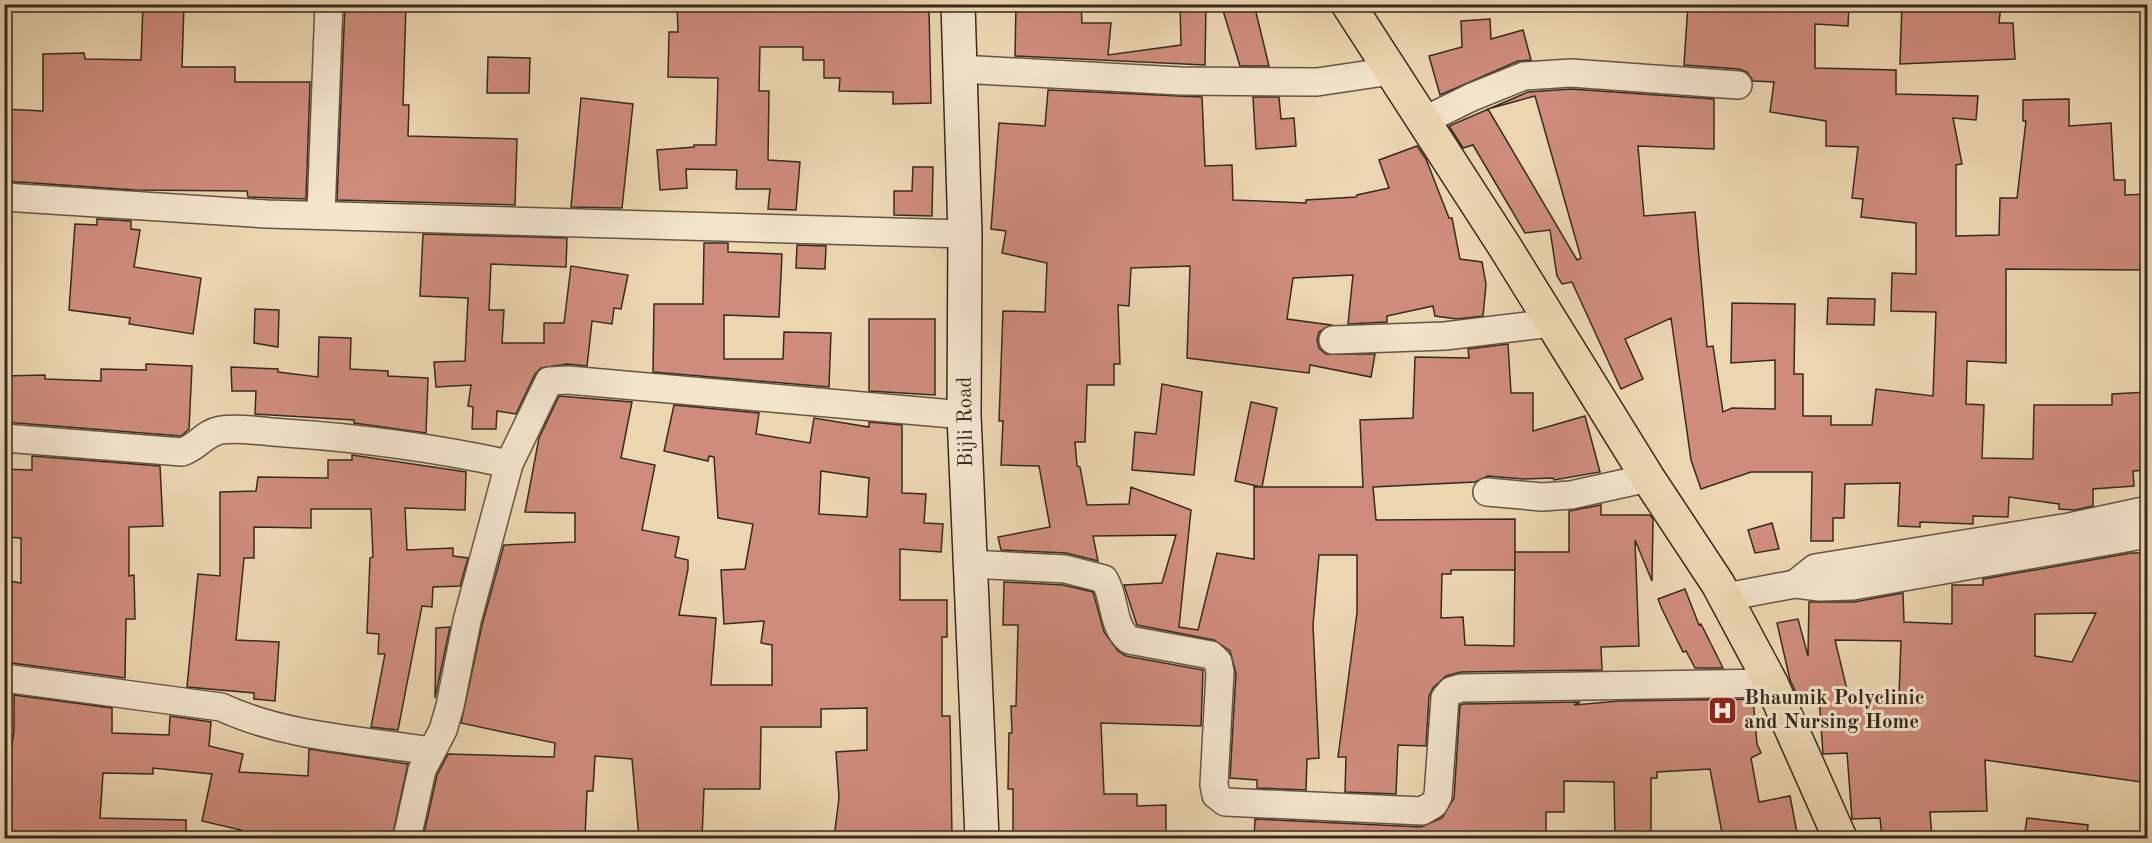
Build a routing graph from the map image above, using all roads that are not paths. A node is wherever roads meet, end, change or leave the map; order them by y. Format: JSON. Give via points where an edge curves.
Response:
{"nodes":[{"id":1,"x":329,"y":4,"type":"edge"},
{"id":2,"x":958,"y":4,"type":"edge"},
{"id":3,"x":1348,"y":4,"type":"edge"},
{"id":4,"x":960,"y":69,"type":"junction"},
{"id":5,"x":1391,"y":71,"type":"junction"},
{"id":6,"x":1738,"y":85,"type":"dead end"},
{"id":7,"x":1423,"y":121,"type":"junction"},
{"id":8,"x":4,"y":197,"type":"edge"},
{"id":9,"x":321,"y":214,"type":"junction"},
{"id":10,"x":965,"y":234,"type":"junction"},
{"id":11,"x":1552,"y":323,"type":"junction"},
{"id":12,"x":1333,"y":340,"type":"dead end"},
{"id":13,"x":964,"y":415,"type":"junction"},
{"id":14,"x":4,"y":438,"type":"edge"},
{"id":15,"x":509,"y":464,"type":"junction"},
{"id":16,"x":1648,"y":478,"type":"junction"},
{"id":17,"x":1486,"y":492,"type":"dead end"},
{"id":18,"x":2148,"y":510,"type":"edge"},
{"id":19,"x":2148,"y":534,"type":"edge"},
{"id":20,"x":970,"y":564,"type":"junction"},
{"id":21,"x":1795,"y":584,"type":"junction"},
{"id":22,"x":1726,"y":597,"type":"junction"},
{"id":23,"x":4,"y":678,"type":"edge"},
{"id":24,"x":1771,"y":683,"type":"junction"},
{"id":25,"x":431,"y":752,"type":"junction"},
{"id":26,"x":407,"y":838,"type":"edge"},
{"id":27,"x":982,"y":838,"type":"edge"},
{"id":28,"x":1840,"y":838,"type":"edge"}],
"edges":[{"from":1,"to":9,"type":"street"},
{"from":2,"to":4,"type":"street","name":"Bijli Road"},
{"from":3,"to":5,"type":"main road"},
{"from":4,"to":5,"type":"street","via":[[1180,81],[1317,82]]},
{"from":4,"to":10,"type":"street","name":"Bijli Road"},
{"from":5,"to":7,"type":"main road"},
{"from":6,"to":7,"type":"street","via":[[1570,73],[1524,76]]},
{"from":7,"to":11,"type":"main road"},
{"from":8,"to":9,"type":"street"},
{"from":9,"to":10,"type":"street"},
{"from":10,"to":13,"type":"street","name":"Bijli Road"},
{"from":11,"to":12,"type":"street","via":[[1445,336]]},
{"from":11,"to":16,"type":"main road"},
{"from":13,"to":15,"type":"street","via":[[549,381]]},
{"from":13,"to":20,"type":"street","name":"Bijli Road"},
{"from":14,"to":15,"type":"street","via":[[182,452],[207,434],[223,429],[426,447]]},
{"from":15,"to":25,"type":"street","via":[[473,598],[450,706]]},
{"from":16,"to":17,"type":"street","via":[[1571,495],[1542,497]]},
{"from":16,"to":22,"type":"main road"},
{"from":18,"to":21,"type":"street","via":[[2069,527],[1815,568]]},
{"from":19,"to":21,"type":"street","via":[[1852,586]]},
{"from":20,"to":24,"type":"street","via":[[1065,569],[1104,579],[1118,624],[1130,640],[1211,655],[1221,672],[1214,785],[1216,795],[1224,802],[1422,811],[1434,804],[1438,796],[1445,698],[1461,688]]},
{"from":20,"to":27,"type":"street","name":"Bijli Road"},
{"from":21,"to":22,"type":"street"},
{"from":22,"to":24,"type":"main road"},
{"from":23,"to":25,"type":"street","via":[[212,705],[282,727]]},
{"from":24,"to":28,"type":"main road"},
{"from":25,"to":26,"type":"street","via":[[422,770]]}]}
